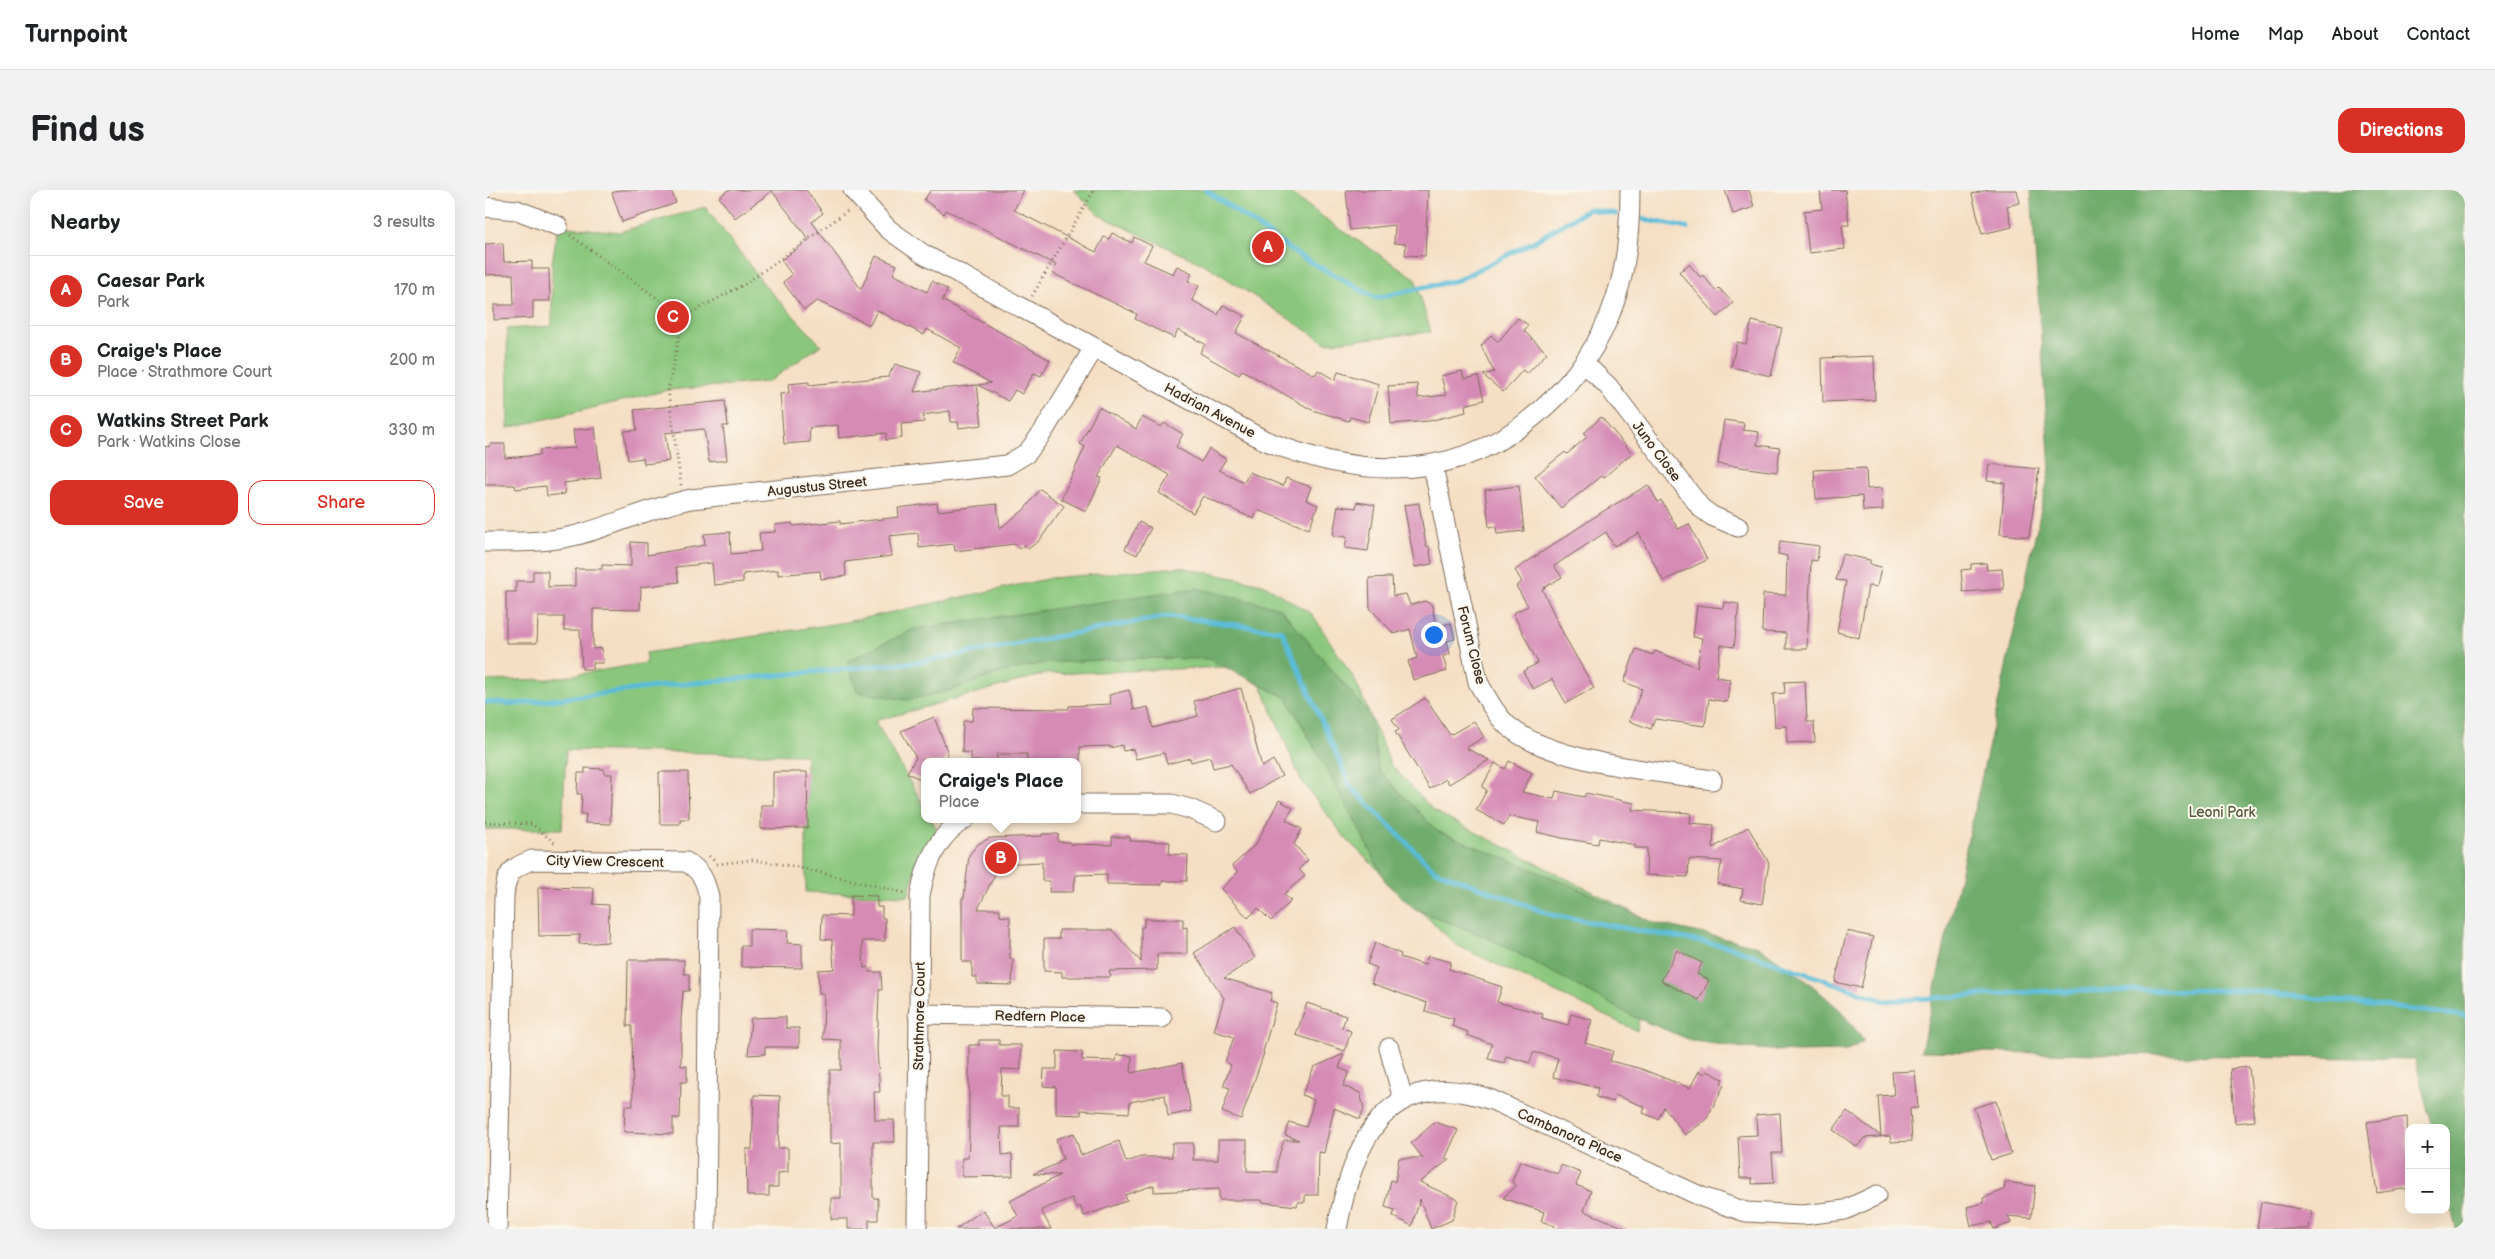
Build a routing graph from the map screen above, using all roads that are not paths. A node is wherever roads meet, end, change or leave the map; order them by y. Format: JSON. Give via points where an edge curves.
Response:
{"nodes":[{"id":1,"x":1630,"y":190,"type":"edge"},
{"id":2,"x":858,"y":196,"type":"edge"},
{"id":3,"x":485,"y":206,"type":"edge"},
{"id":4,"x":558,"y":226,"type":"road end"},
{"id":5,"x":1094,"y":348,"type":"junction"},
{"id":6,"x":1585,"y":364,"type":"junction"},
{"id":7,"x":1433,"y":466,"type":"junction"},
{"id":8,"x":1738,"y":527,"type":"dead end"},
{"id":9,"x":485,"y":542,"type":"edge"},
{"id":10,"x":1712,"y":780,"type":"dead end"},
{"id":11,"x":1081,"y":804,"type":"edge"},
{"id":12,"x":1217,"y":821,"type":"dead end"},
{"id":13,"x":960,"y":823,"type":"edge"},
{"id":14,"x":918,"y":1014,"type":"junction"},
{"id":15,"x":1162,"y":1018,"type":"dead end"},
{"id":16,"x":1389,"y":1048,"type":"dead end"},
{"id":17,"x":1403,"y":1099,"type":"junction"},
{"id":18,"x":1877,"y":1195,"type":"dead end"},
{"id":19,"x":1775,"y":1222,"type":"edge"},
{"id":20,"x":497,"y":1229,"type":"edge"},
{"id":21,"x":706,"y":1229,"type":"edge"},
{"id":22,"x":917,"y":1229,"type":"edge"},
{"id":23,"x":1337,"y":1229,"type":"edge"}],
"edges":[{"from":1,"to":6,"type":"street","name":"Hadrian Avenue","via":[[1627,250],[1620,284],[1609,317]]},
{"from":2,"to":5,"type":"street","name":"Hadrian Avenue","via":[[888,229],[906,243]]},
{"from":3,"to":4,"type":"street","via":[[517,210]]},
{"from":5,"to":7,"type":"street","name":"Hadrian Avenue","via":[[1264,440],[1297,453],[1352,465],[1390,468]]},
{"from":5,"to":9,"type":"street","name":"Augustus Street","via":[[1043,432],[1027,453],[1007,465],[683,500],[574,536],[545,541]]},
{"from":6,"to":7,"type":"street","name":"Hadrian Avenue","via":[[1545,408],[1523,426],[1481,451]]},
{"from":6,"to":8,"type":"street","name":"Juno Close","via":[[1608,386],[1701,508]]},
{"from":7,"to":10,"type":"street","name":"Forum Close","via":[[1479,682],[1491,705],[1508,726],[1531,742],[1561,752]]},
{"from":11,"to":12,"type":"street","via":[[1172,804]]},
{"from":13,"to":14,"type":"street","name":"Strathmore Court","via":[[931,855],[923,877]]},
{"from":14,"to":15,"type":"street","name":"Redfern Place"},
{"from":14,"to":22,"type":"street","name":"Strathmore Court"},
{"from":16,"to":17,"type":"street"},
{"from":17,"to":19,"type":"street","name":"Cambanora Place","via":[[1447,1090],[1470,1092],[1724,1206]]},
{"from":17,"to":23,"type":"street","name":"Cambanora Place","via":[[1387,1110],[1365,1138],[1356,1156]]},
{"from":18,"to":19,"type":"street","name":"Cambanora Place","via":[[1845,1210]]},
{"from":20,"to":21,"type":"street","name":"City View Crescent","via":[[504,897],[509,872],[532,860],[686,862],[703,876],[709,896]]}]}
